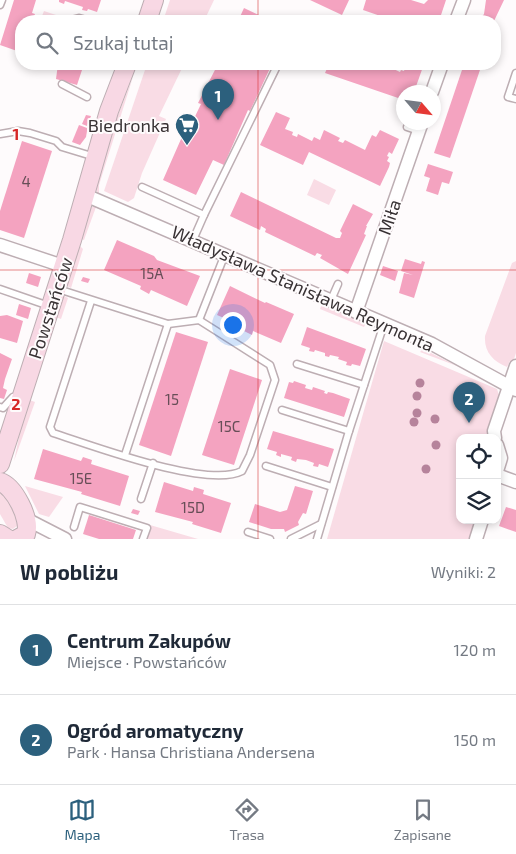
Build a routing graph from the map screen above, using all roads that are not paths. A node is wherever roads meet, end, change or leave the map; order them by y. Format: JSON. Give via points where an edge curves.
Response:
{"nodes":[{"id":1,"x":2,"y":0,"type":"edge"},
{"id":2,"x":145,"y":0,"type":"edge"},
{"id":3,"x":154,"y":0,"type":"edge"},
{"id":4,"x":464,"y":0,"type":"edge"},
{"id":5,"x":0,"y":5,"type":"edge"},
{"id":6,"x":142,"y":15,"type":"edge"},
{"id":7,"x":149,"y":15,"type":"edge"},
{"id":8,"x":458,"y":15,"type":"edge"},
{"id":9,"x":125,"y":70,"type":"edge"},
{"id":10,"x":131,"y":70,"type":"edge"},
{"id":11,"x":275,"y":70,"type":"edge"},
{"id":12,"x":440,"y":70,"type":"edge"},
{"id":13,"x":516,"y":73,"type":"edge"},
{"id":14,"x":62,"y":84,"type":"dead end"},
{"id":15,"x":434,"y":85,"type":"edge"},
{"id":16,"x":87,"y":97,"type":"dead end"},
{"id":17,"x":516,"y":99,"type":"edge"},
{"id":18,"x":415,"y":130,"type":"edge"},
{"id":19,"x":0,"y":134,"type":"edge"},
{"id":20,"x":96,"y":158,"type":"junction"},
{"id":21,"x":142,"y":187,"type":"dead end"},
{"id":22,"x":85,"y":195,"type":"junction"},
{"id":23,"x":204,"y":215,"type":"junction"},
{"id":24,"x":192,"y":240,"type":"junction"},
{"id":25,"x":0,"y":245,"type":"edge"},
{"id":26,"x":225,"y":254,"type":"junction"},
{"id":27,"x":63,"y":266,"type":"junction"},
{"id":28,"x":338,"y":284,"type":"dead end"},
{"id":29,"x":56,"y":288,"type":"junction"},
{"id":30,"x":0,"y":289,"type":"edge"},
{"id":31,"x":91,"y":300,"type":"junction"},
{"id":32,"x":330,"y":300,"type":"junction"},
{"id":33,"x":50,"y":306,"type":"junction"},
{"id":34,"x":356,"y":312,"type":"junction"},
{"id":35,"x":199,"y":320,"type":"junction"},
{"id":36,"x":168,"y":324,"type":"junction"},
{"id":37,"x":384,"y":324,"type":"junction"},
{"id":38,"x":297,"y":364,"type":"dead end"},
{"id":39,"x":516,"y":366,"type":"edge"},
{"id":40,"x":364,"y":385,"type":"junction"},
{"id":41,"x":513,"y":388,"type":"edge"},
{"id":42,"x":13,"y":397,"type":"dead end"},
{"id":43,"x":0,"y":407,"type":"edge"},
{"id":44,"x":282,"y":410,"type":"dead end"},
{"id":45,"x":15,"y":420,"type":"junction"},
{"id":46,"x":349,"y":431,"type":"junction"},
{"id":47,"x":494,"y":434,"type":"edge"},
{"id":48,"x":125,"y":455,"type":"junction"},
{"id":49,"x":0,"y":464,"type":"edge"},
{"id":50,"x":153,"y":464,"type":"junction"},
{"id":51,"x":266,"y":466,"type":"dead end"},
{"id":52,"x":501,"y":476,"type":"edge"},
{"id":53,"x":516,"y":482,"type":"edge"},
{"id":54,"x":4,"y":483,"type":"edge"},
{"id":55,"x":332,"y":487,"type":"junction"},
{"id":56,"x":141,"y":499,"type":"dead end"},
{"id":57,"x":321,"y":524,"type":"junction"},
{"id":58,"x":481,"y":524,"type":"edge"},
{"id":59,"x":74,"y":528,"type":"dead end"},
{"id":60,"x":248,"y":532,"type":"dead end"},
{"id":61,"x":12,"y":535,"type":"edge"},
{"id":62,"x":50,"y":539,"type":"edge"},
{"id":63,"x":65,"y":539,"type":"edge"},
{"id":64,"x":143,"y":539,"type":"edge"},
{"id":65,"x":270,"y":539,"type":"edge"},
{"id":66,"x":291,"y":539,"type":"edge"},
{"id":67,"x":317,"y":539,"type":"edge"},
{"id":68,"x":476,"y":539,"type":"edge"}],
"edges":[{"from":1,"to":5,"type":"lane"},
{"from":2,"to":6,"type":"street"},
{"from":3,"to":7,"type":"street"},
{"from":4,"to":8,"type":"street"},
{"from":9,"to":20,"type":"street","name":"Powstańców"},
{"from":10,"to":22,"type":"street","name":"Powstańców"},
{"from":11,"to":23,"type":"lane"},
{"from":12,"to":15,"type":"street"},
{"from":13,"to":17,"type":"lane","via":[[508,97]]},
{"from":14,"to":16,"type":"lane"},
{"from":18,"to":34,"type":"street","name":"Miła"},
{"from":19,"to":20,"type":"lane","via":[[30,132]]},
{"from":20,"to":22,"type":"street","name":"Powstańców"},
{"from":21,"to":23,"type":"lane"},
{"from":22,"to":24,"type":"street","name":"Władysława Stanisława Reymonta"},
{"from":22,"to":27,"type":"street","name":"Powstańców"},
{"from":23,"to":24,"type":"lane"},
{"from":24,"to":26,"type":"street","name":"Władysława Stanisława Reymonta"},
{"from":25,"to":27,"type":"street"},
{"from":26,"to":32,"type":"street","name":"Władysława Stanisława Reymonta"},
{"from":26,"to":35,"type":"lane"},
{"from":27,"to":29,"type":"street","name":"Powstańców"},
{"from":28,"to":32,"type":"lane"},
{"from":29,"to":31,"type":"lane"},
{"from":29,"to":33,"type":"street","name":"Powstańców"},
{"from":30,"to":33,"type":"lane"},
{"from":31,"to":36,"type":"lane"},
{"from":31,"to":48,"type":"lane","via":[[50,426],[53,433]]},
{"from":32,"to":34,"type":"street","name":"Władysława Stanisława Reymonta"},
{"from":33,"to":45,"type":"street","name":"Powstańców","via":[[35,340]]},
{"from":34,"to":37,"type":"street","name":"Władysława Stanisława Reymonta"},
{"from":35,"to":36,"type":"lane"},
{"from":35,"to":50,"type":"lane","via":[[270,364],[275,380],[242,471],[226,475]]},
{"from":36,"to":48,"type":"lane"},
{"from":37,"to":40,"type":"lane"},
{"from":37,"to":41,"type":"street","name":"Władysława Stanisława Reymonta","via":[[464,360]]},
{"from":38,"to":40,"type":"lane"},
{"from":39,"to":41,"type":"street"},
{"from":40,"to":46,"type":"lane"},
{"from":41,"to":47,"type":"street"},
{"from":42,"to":43,"type":"lane","via":[[3,408]]},
{"from":44,"to":46,"type":"lane"},
{"from":45,"to":49,"type":"street","name":"Powstańców"},
{"from":45,"to":54,"type":"street","name":"Powstańców"},
{"from":46,"to":55,"type":"lane"},
{"from":48,"to":50,"type":"lane"},
{"from":50,"to":56,"type":"lane"},
{"from":51,"to":55,"type":"lane"},
{"from":52,"to":53,"type":"street"},
{"from":54,"to":61,"type":"street"},
{"from":55,"to":57,"type":"lane"},
{"from":57,"to":66,"type":"lane"},
{"from":57,"to":67,"type":"lane"},
{"from":58,"to":68,"type":"street"},
{"from":59,"to":64,"type":"lane","via":[[80,507],[146,528]]},
{"from":60,"to":65,"type":"lane"},
{"from":61,"to":62,"type":"street","via":[[32,533]]},
{"from":61,"to":63,"type":"street"}]}
